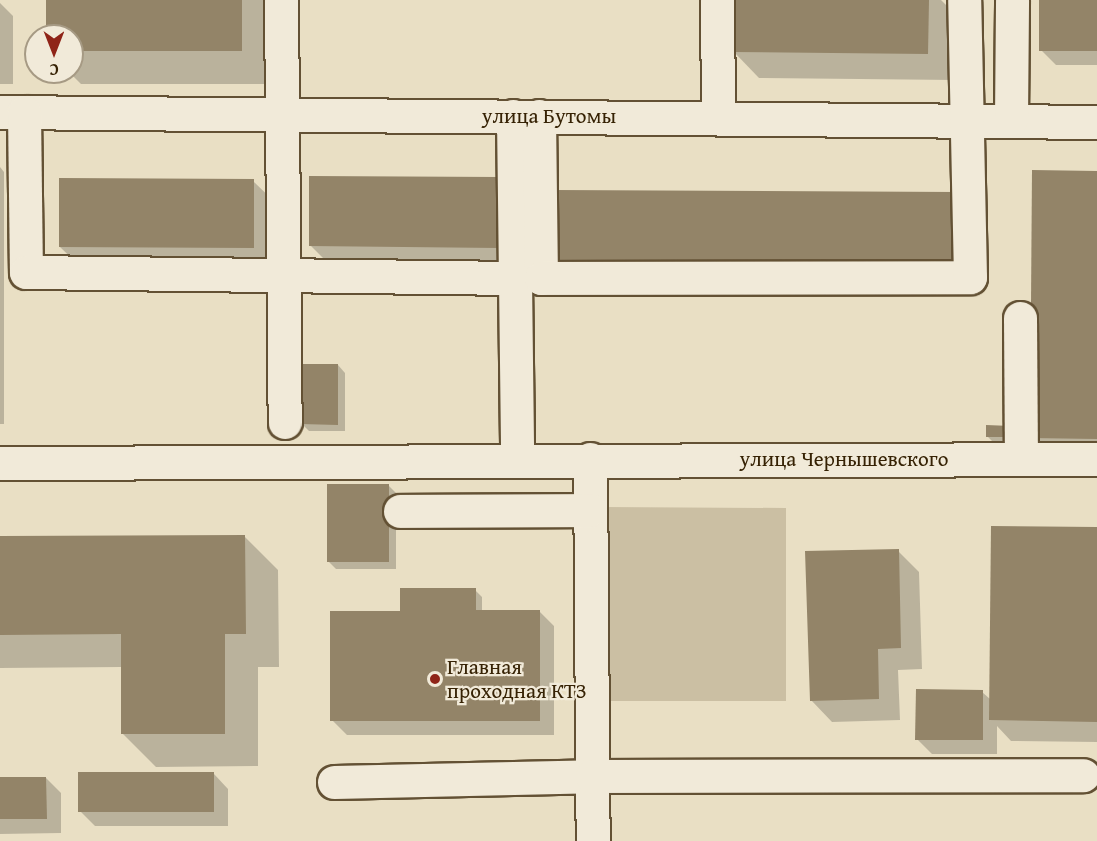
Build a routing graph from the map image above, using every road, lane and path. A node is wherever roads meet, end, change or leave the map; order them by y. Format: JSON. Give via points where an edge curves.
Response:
{"nodes":[{"id":1,"x":281,"y":0,"type":"edge"},
{"id":2,"x":717,"y":0,"type":"edge"},
{"id":3,"x":964,"y":0,"type":"edge"},
{"id":4,"x":1012,"y":0,"type":"edge"},
{"id":5,"x":12,"y":112,"type":"edge"},
{"id":6,"x":280,"y":114,"type":"junction"},
{"id":7,"x":526,"y":116,"type":"junction"},
{"id":8,"x":718,"y":117,"type":"junction"},
{"id":9,"x":964,"y":119,"type":"junction"},
{"id":10,"x":1011,"y":119,"type":"junction"},
{"id":11,"x":1097,"y":122,"type":"edge"},
{"id":12,"x":283,"y":275,"type":"junction"},
{"id":13,"x":516,"y":278,"type":"junction"},
{"id":14,"x":1020,"y":318,"type":"dead end"},
{"id":15,"x":285,"y":422,"type":"dead end"},
{"id":16,"x":518,"y":459,"type":"junction"},
{"id":17,"x":590,"y":459,"type":"junction"},
{"id":18,"x":1021,"y":459,"type":"junction"},
{"id":19,"x":1097,"y":459,"type":"edge"},
{"id":20,"x":0,"y":463,"type":"edge"},
{"id":21,"x":590,"y":510,"type":"junction"},
{"id":22,"x":400,"y":511,"type":"dead end"},
{"id":23,"x":592,"y":776,"type":"junction"},
{"id":24,"x":1083,"y":776,"type":"dead end"},
{"id":25,"x":334,"y":782,"type":"dead end"},
{"id":26,"x":593,"y":841,"type":"edge"}],
"edges":[{"from":1,"to":6,"type":"street"},
{"from":2,"to":8,"type":"street"},
{"from":3,"to":9,"type":"street"},
{"from":4,"to":10,"type":"street"},
{"from":5,"to":6,"type":"street","name":"улица Бутомы"},
{"from":5,"to":12,"type":"street","via":[[26,272]]},
{"from":6,"to":7,"type":"street","name":"улица Бутомы"},
{"from":6,"to":12,"type":"street"},
{"from":7,"to":8,"type":"street","name":"улица Бутомы"},
{"from":7,"to":9,"type":"street","via":[[541,278],[970,277]]},
{"from":7,"to":13,"type":"street"},
{"from":8,"to":9,"type":"street","name":"улица Бутомы"},
{"from":9,"to":10,"type":"street","name":"улица Бутомы"},
{"from":10,"to":11,"type":"street","name":"улица Бутомы"},
{"from":12,"to":13,"type":"street"},
{"from":12,"to":15,"type":"street"},
{"from":13,"to":16,"type":"street"},
{"from":14,"to":18,"type":"street"},
{"from":16,"to":17,"type":"street","name":"улица Чернышевского"},
{"from":16,"to":20,"type":"street","name":"улица Чернышевского"},
{"from":17,"to":18,"type":"street","name":"улица Чернышевского"},
{"from":17,"to":21,"type":"street"},
{"from":18,"to":19,"type":"street","name":"улица Чернышевского"},
{"from":21,"to":22,"type":"street"},
{"from":21,"to":23,"type":"street"},
{"from":23,"to":24,"type":"street"},
{"from":23,"to":25,"type":"street"},
{"from":23,"to":26,"type":"street"}]}
